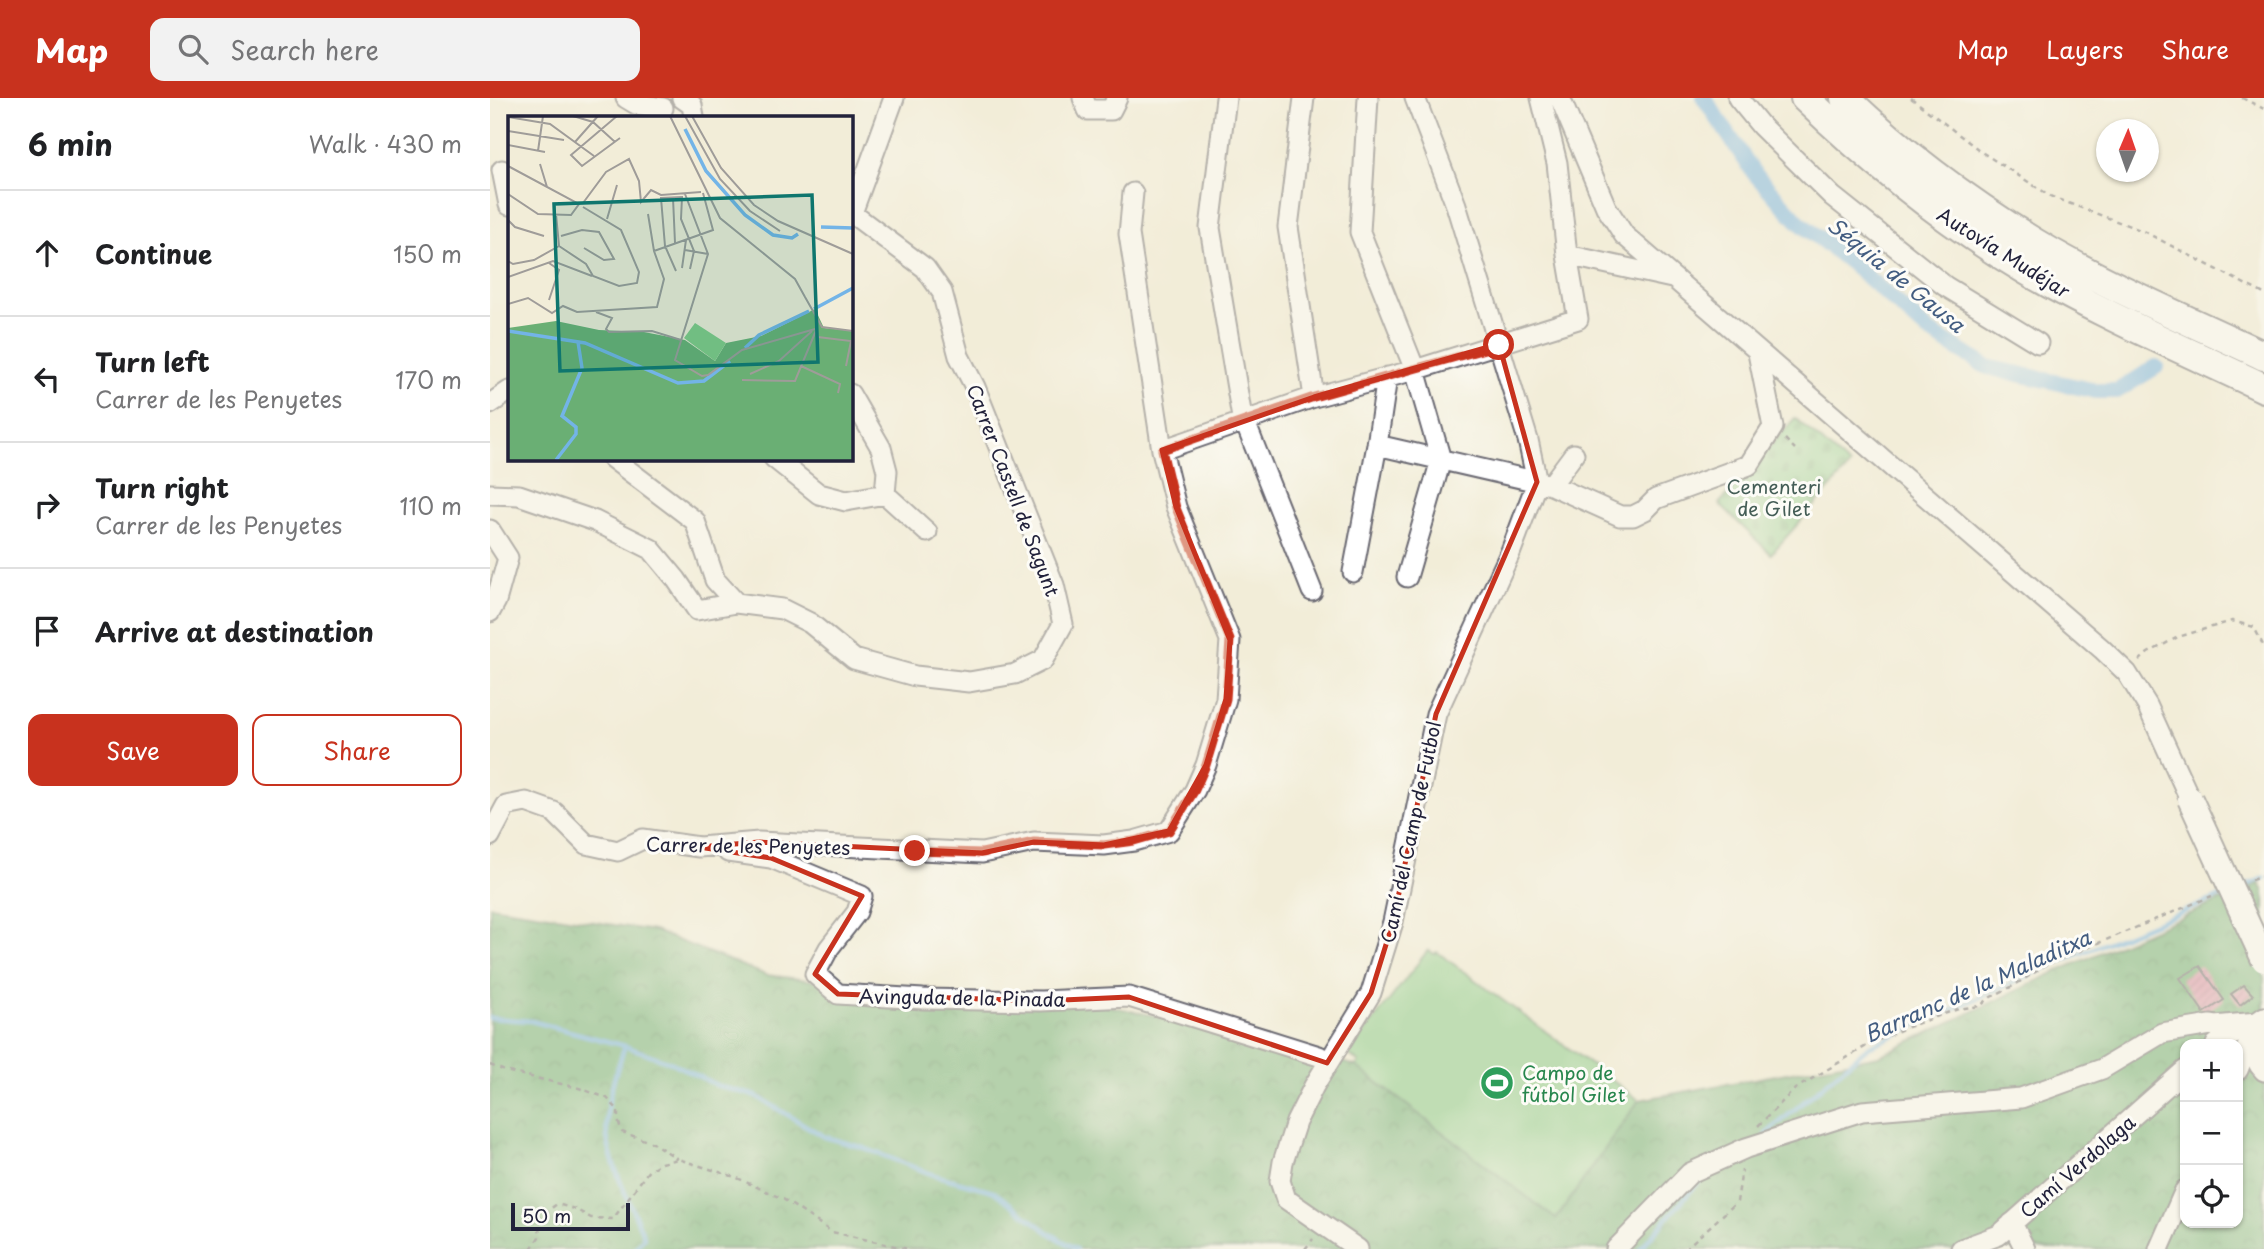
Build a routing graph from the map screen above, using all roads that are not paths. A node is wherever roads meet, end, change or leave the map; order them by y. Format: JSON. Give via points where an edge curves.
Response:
{"nodes":[{"id":1,"x":626,"y":98,"type":"edge"},
{"id":2,"x":894,"y":98,"type":"edge"},
{"id":3,"x":1083,"y":98,"type":"edge"},
{"id":4,"x":1117,"y":98,"type":"edge"},
{"id":5,"x":1226,"y":98,"type":"edge"},
{"id":6,"x":1304,"y":98,"type":"edge"},
{"id":7,"x":1368,"y":98,"type":"edge"},
{"id":8,"x":1415,"y":98,"type":"edge"},
{"id":9,"x":1541,"y":98,"type":"edge"},
{"id":10,"x":1738,"y":98,"type":"edge"},
{"id":11,"x":1805,"y":98,"type":"edge"},
{"id":12,"x":1846,"y":98,"type":"edge"},
{"id":13,"x":1560,"y":100,"type":"edge"},
{"id":14,"x":676,"y":107,"type":"edge"},
{"id":15,"x":500,"y":169,"type":"edge"},
{"id":16,"x":1133,"y":192,"type":"dead end"},
{"id":17,"x":508,"y":201,"type":"edge"},
{"id":18,"x":852,"y":209,"type":"edge"},
{"id":19,"x":852,"y":213,"type":"edge"},
{"id":20,"x":1567,"y":255,"type":"junction"},
{"id":21,"x":1674,"y":279,"type":"junction"},
{"id":22,"x":2038,"y":343,"type":"dead end"},
{"id":23,"x":1499,"y":345,"type":"junction"},
{"id":24,"x":1758,"y":353,"type":"junction"},
{"id":25,"x":2264,"y":356,"type":"edge"},
{"id":26,"x":1415,"y":370,"type":"junction"},
{"id":27,"x":1387,"y":377,"type":"junction"},
{"id":28,"x":2264,"y":388,"type":"edge"},
{"id":29,"x":508,"y":392,"type":"edge"},
{"id":30,"x":852,"y":397,"type":"edge"},
{"id":31,"x":1314,"y":397,"type":"junction"},
{"id":32,"x":490,"y":404,"type":"edge"},
{"id":33,"x":1244,"y":421,"type":"junction"},
{"id":34,"x":1377,"y":445,"type":"junction"},
{"id":35,"x":1162,"y":450,"type":"junction"},
{"id":36,"x":1574,"y":454,"type":"dead end"},
{"id":37,"x":615,"y":460,"type":"edge"},
{"id":38,"x":776,"y":460,"type":"edge"},
{"id":39,"x":1441,"y":460,"type":"junction"},
{"id":40,"x":1544,"y":484,"type":"junction"},
{"id":41,"x":490,"y":494,"type":"edge"},
{"id":42,"x":885,"y":494,"type":"junction"},
{"id":43,"x":490,"y":530,"type":"edge"},
{"id":44,"x":927,"y":532,"type":"dead end"},
{"id":45,"x":1353,"y":572,"type":"dead end"},
{"id":46,"x":1408,"y":577,"type":"dead end"},
{"id":47,"x":1312,"y":591,"type":"dead end"},
{"id":48,"x":736,"y":603,"type":"junction"},
{"id":49,"x":490,"y":612,"type":"edge"},
{"id":50,"x":2189,"y":799,"type":"joint"},
{"id":51,"x":490,"y":835,"type":"edge"},
{"id":52,"x":699,"y":848,"type":"junction"},
{"id":53,"x":2264,"y":960,"type":"edge"},
{"id":54,"x":2260,"y":1019,"type":"edge"},
{"id":55,"x":2225,"y":1039,"type":"edge"},
{"id":56,"x":2243,"y":1058,"type":"edge"},
{"id":57,"x":1327,"y":1063,"type":"junction"},
{"id":58,"x":2264,"y":1071,"type":"edge"},
{"id":59,"x":2180,"y":1074,"type":"edge"},
{"id":60,"x":2180,"y":1201,"type":"edge"},
{"id":61,"x":2012,"y":1223,"type":"junction"},
{"id":62,"x":1358,"y":1249,"type":"edge"},
{"id":63,"x":1616,"y":1249,"type":"edge"},
{"id":64,"x":1961,"y":1249,"type":"edge"},
{"id":65,"x":2025,"y":1249,"type":"edge"},
{"id":66,"x":2159,"y":1249,"type":"edge"}],
"edges":[{"from":1,"to":14,"type":"street","via":[[636,104]]},
{"from":2,"to":18,"type":"street"},
{"from":3,"to":4,"type":"street","via":[[1088,110],[1111,110]]},
{"from":5,"to":33,"type":"street","via":[[1210,228]]},
{"from":6,"to":31,"type":"street","via":[[1288,227]]},
{"from":7,"to":26,"type":"street","via":[[1360,232]]},
{"from":8,"to":23,"type":"street"},
{"from":9,"to":20,"type":"street","via":[[1557,163]]},
{"from":10,"to":22,"type":"street","via":[[1760,126],[1832,196],[1945,286]]},
{"from":11,"to":28,"type":"highway","name":"Autovía Mudéjar","via":[[1861,151],[1935,210],[2027,271]]},
{"from":12,"to":25,"type":"highway","name":"Autovía Mudéjar","via":[[1877,129],[1956,191],[2037,244]]},
{"from":13,"to":21,"type":"street","via":[[1606,208],[1624,235]]},
{"from":15,"to":17,"type":"street"},
{"from":16,"to":35,"type":"street","name":"Carrer de les Penyetes","via":[[1129,234]]},
{"from":19,"to":48,"type":"street","name":"Carrer Castell de Sagunt","via":[[925,268],[942,292],[959,356],[1054,585],[1063,624],[1043,660],[1015,674],[969,682],[915,676],[854,659],[810,622],[782,609]]},
{"from":20,"to":21,"type":"street"},
{"from":20,"to":23,"type":"street","via":[[1578,319]]},
{"from":21,"to":24,"type":"street"},
{"from":23,"to":26,"type":"street"},
{"from":23,"to":40,"type":"street"},
{"from":24,"to":40,"type":"street","via":[[1773,427],[1749,465],[1656,499],[1633,516],[1620,516]]},
{"from":24,"to":50,"type":"street","via":[[2127,673],[2147,705]]},
{"from":26,"to":27,"type":"street"},
{"from":26,"to":39,"type":"street"},
{"from":27,"to":31,"type":"street"},
{"from":27,"to":34,"type":"street"},
{"from":29,"to":32,"type":"street"},
{"from":30,"to":42,"type":"street","via":[[881,448],[887,471]]},
{"from":31,"to":33,"type":"street"},
{"from":33,"to":35,"type":"street"},
{"from":33,"to":47,"type":"street"},
{"from":34,"to":39,"type":"street"},
{"from":34,"to":45,"type":"street"},
{"from":35,"to":52,"type":"street","name":"Carrer de les Penyetes","via":[[1176,508],[1230,640],[1226,699],[1206,765],[1169,831],[1104,845],[1034,842],[982,853],[759,842]]},
{"from":36,"to":40,"type":"street","name":"Camí del Camp de Futbol"},
{"from":37,"to":48,"type":"street","via":[[695,521],[715,580]]},
{"from":38,"to":42,"type":"street","via":[[819,495],[846,501]]},
{"from":39,"to":40,"type":"street"},
{"from":39,"to":46,"type":"street"},
{"from":40,"to":57,"type":"street","name":"Camí del Camp de Futbol","via":[[1436,714],[1393,922],[1371,993]]},
{"from":41,"to":48,"type":"street","name":"Carrer Castell de Sagunt","via":[[519,495],[595,522],[651,550],[697,610]]},
{"from":42,"to":44,"type":"street"},
{"from":43,"to":49,"type":"street","via":[[508,558]]},
{"from":50,"to":53,"type":"main road","bridge":true},
{"from":51,"to":52,"type":"street","name":"Carrer de les Penyetes","via":[[506,806],[526,802],[554,812],[586,844],[618,851],[643,839]]},
{"from":52,"to":57,"type":"street","name":"Avinguda de la Pinada","via":[[771,858],[862,896],[857,912],[815,974],[838,994],[1029,1001],[1129,998],[1319,1056]]},
{"from":54,"to":55,"type":"street"},
{"from":54,"to":56,"type":"street"},
{"from":54,"to":58,"type":"street","via":[[2259,1065]]},
{"from":54,"to":63,"type":"street","via":[[2162,1033],[2102,1069],[2021,1098],[1863,1111],[1746,1148],[1690,1173]]},
{"from":57,"to":62,"type":"street","name":"Camí del Camp de Futbol","via":[[1296,1122],[1280,1181],[1286,1199]]},
{"from":59,"to":61,"type":"street","name":"Camí Verdolaga"},
{"from":60,"to":66,"type":"street"},
{"from":61,"to":64,"type":"street","name":"Camí Verdolaga","via":[[1999,1235]]},
{"from":61,"to":65,"type":"street"}]}
